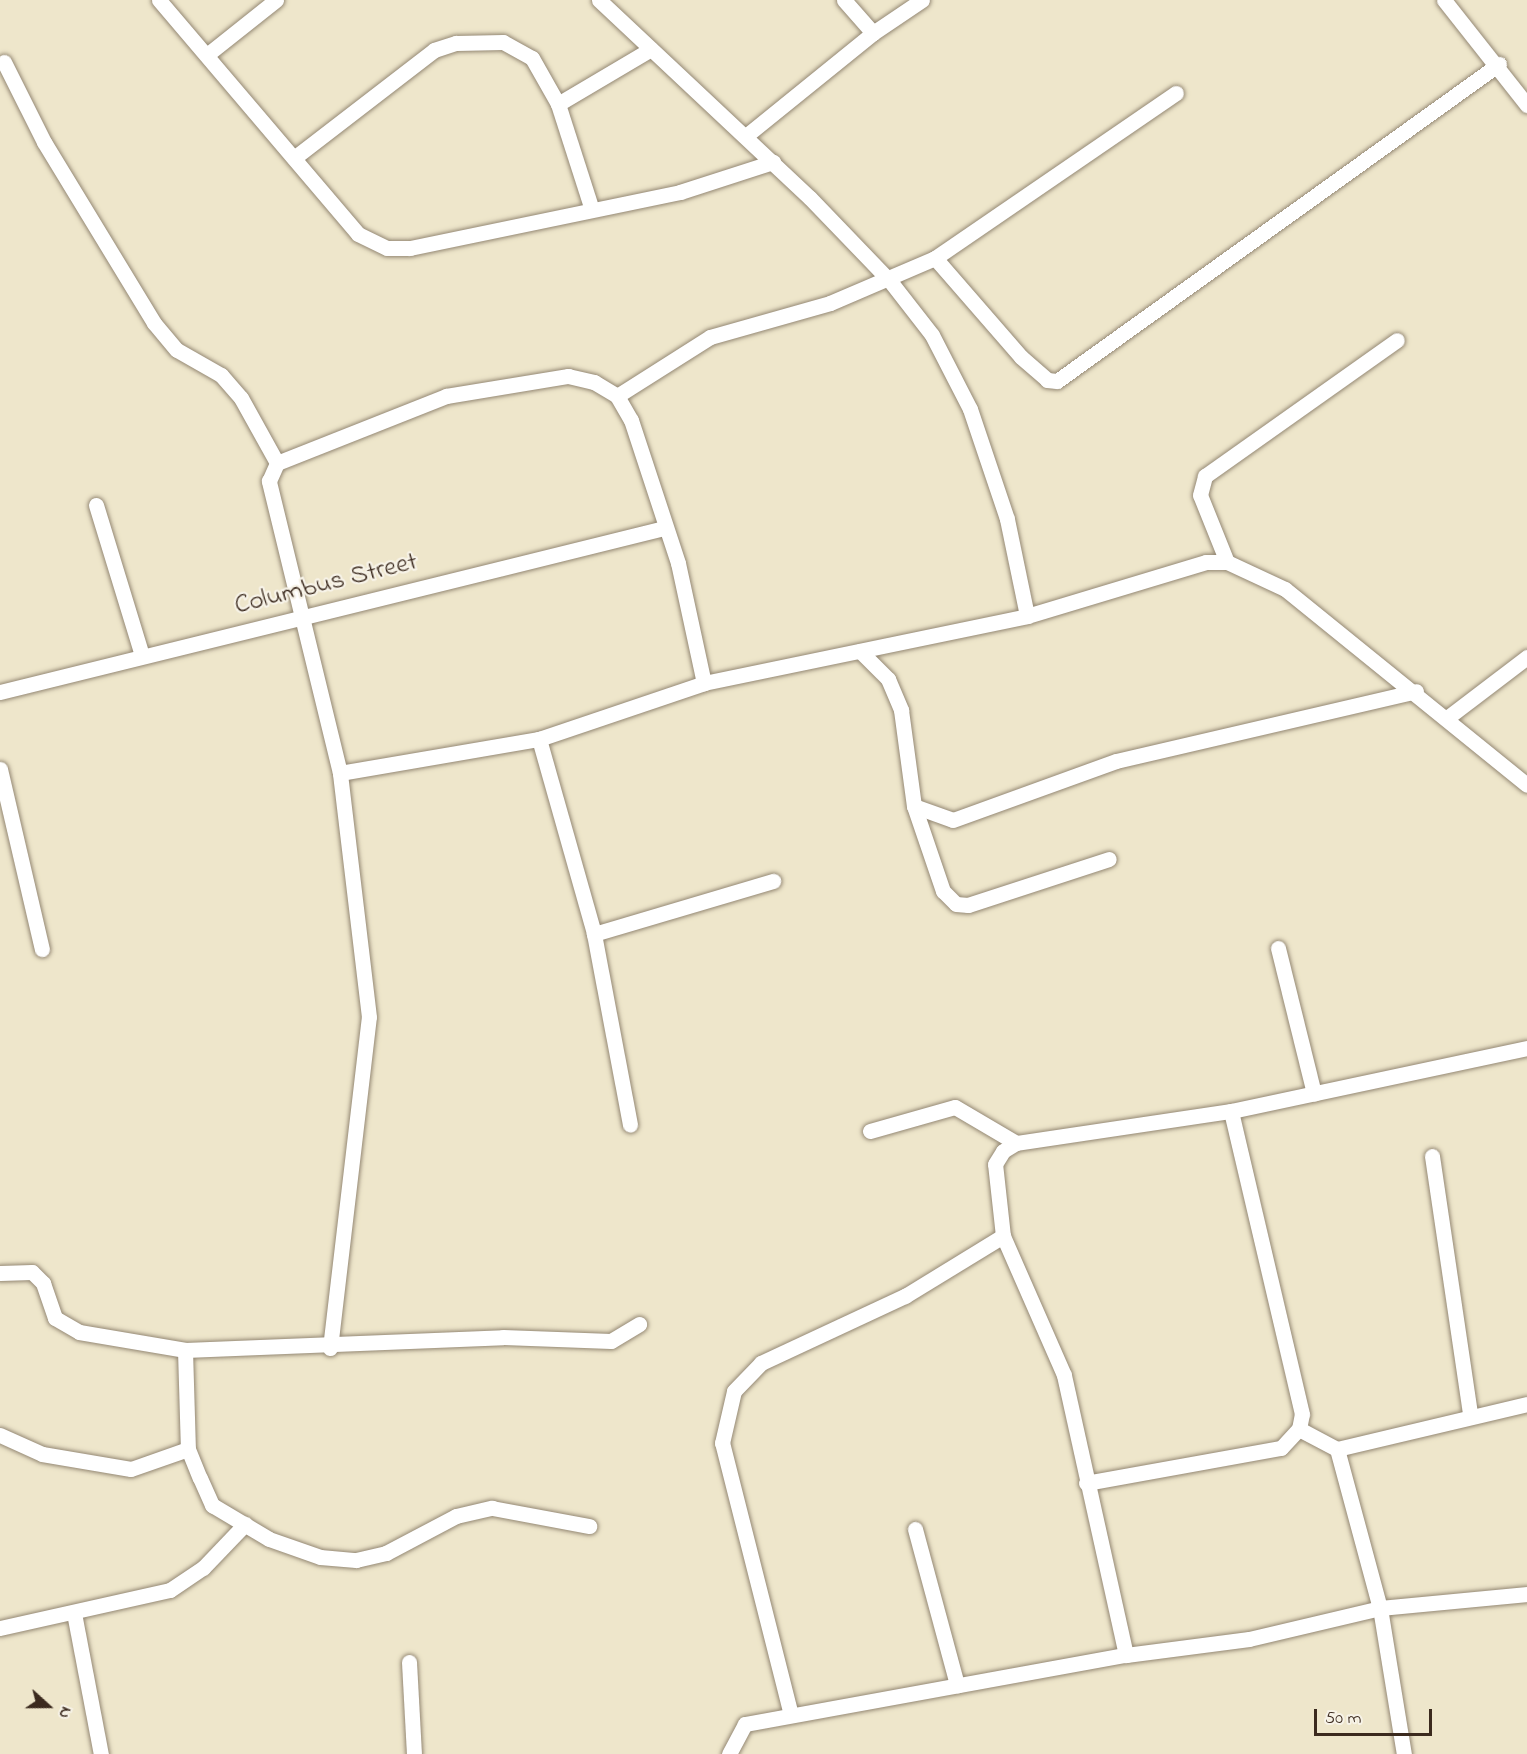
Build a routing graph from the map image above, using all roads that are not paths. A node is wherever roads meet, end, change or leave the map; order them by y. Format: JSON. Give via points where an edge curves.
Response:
{"nodes":[{"id":1,"x":159,"y":0,"type":"edge"},
{"id":2,"x":276,"y":0,"type":"edge"},
{"id":3,"x":844,"y":0,"type":"edge"},
{"id":4,"x":922,"y":0,"type":"edge"},
{"id":5,"x":1444,"y":0,"type":"edge"},
{"id":6,"x":607,"y":2,"type":"edge"},
{"id":7,"x":873,"y":33,"type":"junction"},
{"id":8,"x":651,"y":49,"type":"junction"},
{"id":9,"x":208,"y":54,"type":"junction"},
{"id":10,"x":4,"y":62,"type":"dead end"},
{"id":11,"x":1498,"y":64,"type":"junction"},
{"id":12,"x":1176,"y":93,"type":"dead end"},
{"id":13,"x":558,"y":104,"type":"junction"},
{"id":14,"x":1527,"y":105,"type":"edge"},
{"id":15,"x":747,"y":135,"type":"junction"},
{"id":16,"x":294,"y":158,"type":"junction"},
{"id":17,"x":773,"y":162,"type":"junction"},
{"id":18,"x":591,"y":207,"type":"junction"},
{"id":19,"x":935,"y":258,"type":"junction"},
{"id":20,"x":890,"y":281,"type":"junction"},
{"id":21,"x":1397,"y":340,"type":"dead end"},
{"id":22,"x":617,"y":396,"type":"junction"},
{"id":23,"x":277,"y":463,"type":"junction"},
{"id":24,"x":96,"y":505,"type":"dead end"},
{"id":25,"x":664,"y":528,"type":"junction"},
{"id":26,"x":1227,"y":562,"type":"junction"},
{"id":27,"x":303,"y":615,"type":"junction"},
{"id":28,"x":1027,"y":616,"type":"junction"},
{"id":29,"x":860,"y":651,"type":"junction"},
{"id":30,"x":142,"y":655,"type":"junction"},
{"id":31,"x":1527,"y":657,"type":"edge"},
{"id":32,"x":704,"y":683,"type":"junction"},
{"id":33,"x":0,"y":692,"type":"edge"},
{"id":34,"x":1416,"y":692,"type":"junction"},
{"id":35,"x":1447,"y":718,"type":"junction"},
{"id":36,"x":539,"y":739,"type":"junction"},
{"id":37,"x":0,"y":769,"type":"edge"},
{"id":38,"x":340,"y":773,"type":"junction"},
{"id":39,"x":1527,"y":785,"type":"edge"},
{"id":40,"x":914,"y":806,"type":"junction"},
{"id":41,"x":1109,"y":860,"type":"dead end"},
{"id":42,"x":773,"y":881,"type":"dead end"},
{"id":43,"x":594,"y":934,"type":"junction"},
{"id":44,"x":1278,"y":948,"type":"dead end"},
{"id":45,"x":42,"y":949,"type":"dead end"},
{"id":46,"x":1527,"y":1048,"type":"edge"},
{"id":47,"x":1314,"y":1094,"type":"junction"},
{"id":48,"x":1231,"y":1111,"type":"junction"},
{"id":49,"x":630,"y":1125,"type":"dead end"},
{"id":50,"x":870,"y":1131,"type":"dead end"},
{"id":51,"x":1016,"y":1143,"type":"junction"},
{"id":52,"x":1432,"y":1156,"type":"dead end"},
{"id":53,"x":1003,"y":1236,"type":"junction"},
{"id":54,"x":0,"y":1273,"type":"edge"},
{"id":55,"x":639,"y":1324,"type":"dead end"},
{"id":56,"x":330,"y":1348,"type":"junction"},
{"id":57,"x":185,"y":1350,"type":"junction"},
{"id":58,"x":1527,"y":1404,"type":"edge"},
{"id":59,"x":1470,"y":1414,"type":"junction"},
{"id":60,"x":1299,"y":1429,"type":"junction"},
{"id":61,"x":0,"y":1435,"type":"edge"},
{"id":62,"x":188,"y":1449,"type":"junction"},
{"id":63,"x":1337,"y":1449,"type":"junction"},
{"id":64,"x":1086,"y":1483,"type":"junction"},
{"id":65,"x":245,"y":1524,"type":"junction"},
{"id":66,"x":589,"y":1526,"type":"dead end"},
{"id":67,"x":915,"y":1529,"type":"dead end"},
{"id":68,"x":1527,"y":1594,"type":"edge"},
{"id":69,"x":1380,"y":1608,"type":"junction"},
{"id":70,"x":74,"y":1613,"type":"junction"},
{"id":71,"x":0,"y":1628,"type":"edge"},
{"id":72,"x":1126,"y":1655,"type":"junction"},
{"id":73,"x":409,"y":1662,"type":"dead end"},
{"id":74,"x":957,"y":1685,"type":"junction"},
{"id":75,"x":792,"y":1715,"type":"junction"},
{"id":76,"x":101,"y":1754,"type":"edge"},
{"id":77,"x":406,"y":1754,"type":"edge"},
{"id":78,"x":414,"y":1754,"type":"edge"},
{"id":79,"x":729,"y":1754,"type":"edge"},
{"id":80,"x":1404,"y":1754,"type":"edge"}],
"edges":[{"from":1,"to":9,"type":"street"},
{"from":2,"to":9,"type":"street"},
{"from":3,"to":7,"type":"street"},
{"from":4,"to":7,"type":"street"},
{"from":5,"to":11,"type":"street"},
{"from":6,"to":8,"type":"street"},
{"from":7,"to":15,"type":"street"},
{"from":8,"to":13,"type":"street"},
{"from":8,"to":15,"type":"street"},
{"from":9,"to":16,"type":"street"},
{"from":10,"to":23,"type":"street","via":[[44,142],[154,323],[177,350],[221,375]]},
{"from":11,"to":14,"type":"street"},
{"from":11,"to":19,"type":"street","via":[[1057,381],[1047,380],[1021,357]]},
{"from":12,"to":19,"type":"street"},
{"from":13,"to":16,"type":"street","via":[[521,48],[503,42],[456,43],[425,57]]},
{"from":13,"to":18,"type":"street"},
{"from":15,"to":17,"type":"street"},
{"from":16,"to":18,"type":"street","via":[[358,234],[387,248],[410,248]]},
{"from":17,"to":18,"type":"street","via":[[680,192]]},
{"from":17,"to":20,"type":"street"},
{"from":19,"to":20,"type":"street"},
{"from":20,"to":22,"type":"street","via":[[710,337]]},
{"from":20,"to":28,"type":"street","via":[[932,335],[970,409],[1007,519]]},
{"from":21,"to":26,"type":"street","via":[[1205,477],[1200,495]]},
{"from":22,"to":23,"type":"street","via":[[594,382],[568,376],[446,396]]},
{"from":22,"to":25,"type":"street","via":[[638,440]]},
{"from":23,"to":27,"type":"street","via":[[269,481]]},
{"from":24,"to":30,"type":"street"},
{"from":25,"to":27,"type":"street","name":"Columbus Street"},
{"from":25,"to":32,"type":"street","via":[[678,563]]},
{"from":26,"to":28,"type":"street","via":[[1206,562]]},
{"from":26,"to":34,"type":"street","via":[[1285,590]]},
{"from":27,"to":30,"type":"street","name":"Columbus Street"},
{"from":27,"to":38,"type":"street"},
{"from":28,"to":29,"type":"street"},
{"from":29,"to":32,"type":"street"},
{"from":29,"to":40,"type":"street","via":[[888,679],[901,710]]},
{"from":30,"to":33,"type":"street","name":"Columbus Street"},
{"from":31,"to":35,"type":"street"},
{"from":32,"to":36,"type":"street"},
{"from":34,"to":35,"type":"street"},
{"from":34,"to":40,"type":"street","via":[[1116,761],[961,818]]},
{"from":35,"to":39,"type":"street"},
{"from":36,"to":38,"type":"street"},
{"from":36,"to":43,"type":"street"},
{"from":37,"to":45,"type":"street"},
{"from":38,"to":56,"type":"street","via":[[369,1017]]},
{"from":40,"to":41,"type":"street","via":[[943,891],[956,904],[968,905]]},
{"from":42,"to":43,"type":"street"},
{"from":43,"to":49,"type":"street"},
{"from":44,"to":47,"type":"street"},
{"from":46,"to":47,"type":"street"},
{"from":47,"to":48,"type":"street"},
{"from":48,"to":51,"type":"street"},
{"from":48,"to":60,"type":"street","via":[[1302,1414]]},
{"from":50,"to":51,"type":"street","via":[[955,1107]]},
{"from":51,"to":53,"type":"street","via":[[996,1164]]},
{"from":52,"to":59,"type":"street"},
{"from":53,"to":64,"type":"street","via":[[1064,1375]]},
{"from":53,"to":75,"type":"street","via":[[905,1296],[761,1363],[734,1391],[722,1443]]},
{"from":54,"to":57,"type":"street","via":[[32,1272],[44,1283],[55,1318],[79,1332]]},
{"from":55,"to":56,"type":"street","via":[[611,1341],[503,1337]]},
{"from":56,"to":57,"type":"street"},
{"from":57,"to":62,"type":"street"},
{"from":58,"to":59,"type":"street"},
{"from":59,"to":63,"type":"street"},
{"from":60,"to":63,"type":"street"},
{"from":60,"to":64,"type":"street","via":[[1281,1448]]},
{"from":61,"to":62,"type":"street","via":[[42,1454],[131,1469]]},
{"from":62,"to":65,"type":"street","via":[[212,1505]]},
{"from":63,"to":69,"type":"street"},
{"from":64,"to":72,"type":"street"},
{"from":65,"to":66,"type":"street","via":[[320,1557],[356,1560],[386,1553],[456,1516],[492,1508]]},
{"from":65,"to":70,"type":"street","via":[[202,1568],[170,1590]]},
{"from":67,"to":74,"type":"street"},
{"from":68,"to":69,"type":"street"},
{"from":69,"to":72,"type":"street","via":[[1249,1639]]},
{"from":69,"to":80,"type":"street"},
{"from":70,"to":71,"type":"street"},
{"from":70,"to":76,"type":"street"},
{"from":72,"to":74,"type":"street"},
{"from":73,"to":78,"type":"street"},
{"from":74,"to":75,"type":"street"},
{"from":75,"to":79,"type":"street","via":[[745,1724]]},
{"from":77,"to":78,"type":"street"}]}
